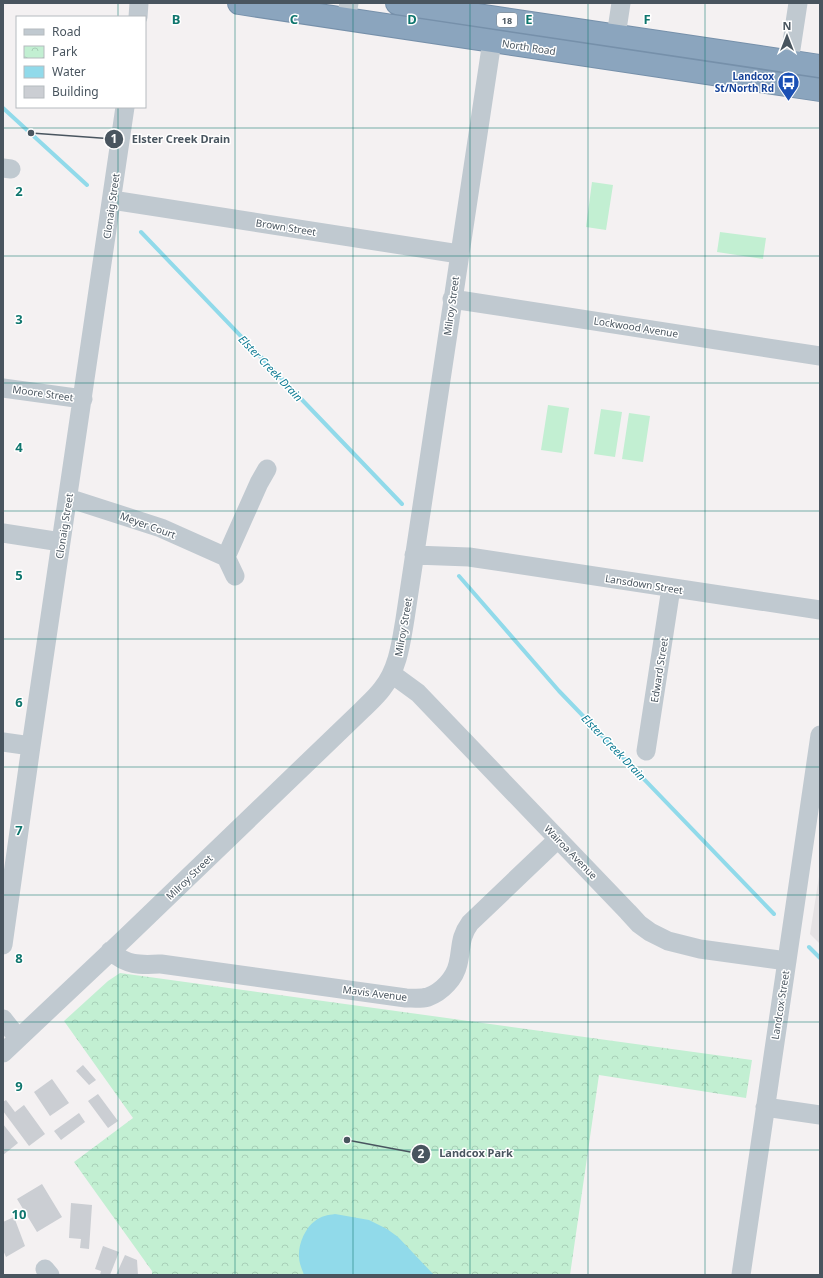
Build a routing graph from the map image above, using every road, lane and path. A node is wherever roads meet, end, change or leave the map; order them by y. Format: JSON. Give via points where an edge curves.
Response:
{"nodes":[{"id":1,"x":139,"y":3,"type":"edge"},
{"id":2,"x":239,"y":3,"type":"edge"},
{"id":3,"x":397,"y":3,"type":"edge"},
{"id":4,"x":621,"y":3,"type":"edge"},
{"id":5,"x":798,"y":3,"type":"edge"},
{"id":6,"x":348,"y":11,"type":"edge"},
{"id":7,"x":138,"y":16,"type":"edge"},
{"id":8,"x":616,"y":36,"type":"junction"},
{"id":9,"x":492,"y":41,"type":"junction"},
{"id":10,"x":703,"y":49,"type":"junction"},
{"id":11,"x":788,"y":62,"type":"junction"},
{"id":12,"x":820,"y":66,"type":"edge"},
{"id":13,"x":699,"y":72,"type":"junction"},
{"id":14,"x":820,"y":90,"type":"edge"},
{"id":15,"x":125,"y":108,"type":"edge"},
{"id":16,"x":112,"y":200,"type":"junction"},
{"id":17,"x":459,"y":254,"type":"junction"},
{"id":18,"x":452,"y":299,"type":"junction"},
{"id":19,"x":820,"y":356,"type":"edge"},
{"id":20,"x":3,"y":388,"type":"edge"},
{"id":21,"x":83,"y":399,"type":"junction"},
{"id":22,"x":267,"y":469,"type":"dead end"},
{"id":23,"x":68,"y":498,"type":"junction"},
{"id":24,"x":3,"y":533,"type":"edge"},
{"id":25,"x":61,"y":542,"type":"junction"},
{"id":26,"x":415,"y":548,"type":"junction"},
{"id":27,"x":226,"y":557,"type":"junction"},
{"id":28,"x":235,"y":576,"type":"dead end"},
{"id":29,"x":671,"y":588,"type":"junction"},
{"id":30,"x":820,"y":610,"type":"edge"},
{"id":31,"x":392,"y":674,"type":"junction"},
{"id":32,"x":820,"y":735,"type":"edge"},
{"id":33,"x":3,"y":742,"type":"edge"},
{"id":34,"x":31,"y":746,"type":"junction"},
{"id":35,"x":646,"y":751,"type":"dead end"},
{"id":36,"x":814,"y":825,"type":"edge"},
{"id":37,"x":558,"y":839,"type":"junction"},
{"id":38,"x":125,"y":938,"type":"junction"},
{"id":39,"x":3,"y":945,"type":"edge"},
{"id":40,"x":110,"y":951,"type":"junction"},
{"id":41,"x":787,"y":961,"type":"junction"},
{"id":42,"x":161,"y":964,"type":"junction"},
{"id":43,"x":3,"y":1019,"type":"edge"},
{"id":44,"x":18,"y":1038,"type":"junction"},
{"id":45,"x":3,"y":1053,"type":"edge"},
{"id":46,"x":765,"y":1107,"type":"junction"},
{"id":47,"x":820,"y":1115,"type":"edge"},
{"id":48,"x":741,"y":1275,"type":"edge"}],
"edges":[{"from":1,"to":7,"type":"street"},
{"from":2,"to":6,"type":"highway","name":"North Road","number":"18"},
{"from":3,"to":8,"type":"highway","number":"18"},
{"from":4,"to":8,"type":"street"},
{"from":5,"to":11,"type":"street"},
{"from":6,"to":9,"type":"highway","name":"North Road","number":"18"},
{"from":8,"to":10,"type":"highway","number":"18"},
{"from":9,"to":13,"type":"highway","name":"North Road","number":"18"},
{"from":9,"to":17,"type":"street","name":"Milroy Street"},
{"from":10,"to":11,"type":"highway","number":"18"},
{"from":10,"to":13,"type":"highway"},
{"from":11,"to":12,"type":"highway","number":"18"},
{"from":13,"to":14,"type":"highway","name":"North Road","number":"18"},
{"from":15,"to":16,"type":"street","name":"Clonaig Street"},
{"from":16,"to":17,"type":"street","name":"Brown Street"},
{"from":16,"to":21,"type":"street","name":"Clonaig Street"},
{"from":17,"to":18,"type":"street","name":"Milroy Street"},
{"from":18,"to":19,"type":"street","name":"Lockwood Avenue"},
{"from":18,"to":26,"type":"street","name":"Milroy Street"},
{"from":20,"to":21,"type":"street","name":"Moore Street"},
{"from":21,"to":23,"type":"street","name":"Clonaig Street"},
{"from":22,"to":27,"type":"street"},
{"from":23,"to":25,"type":"street","name":"Clonaig Street"},
{"from":23,"to":27,"type":"street","name":"Meyer Court","via":[[161,528]]},
{"from":24,"to":25,"type":"street"},
{"from":25,"to":34,"type":"street","name":"Clonaig Street"},
{"from":26,"to":29,"type":"street","name":"Lansdown Street"},
{"from":26,"to":31,"type":"street","name":"Milroy Street","via":[[401,644]]},
{"from":27,"to":28,"type":"street"},
{"from":29,"to":30,"type":"street","name":"Lansdown Street"},
{"from":29,"to":35,"type":"street","name":"Edward Street"},
{"from":31,"to":37,"type":"street","name":"Wairoa Avenue","via":[[418,693]]},
{"from":31,"to":38,"type":"street","name":"Milroy Street","via":[[382,690],[362,710]]},
{"from":32,"to":36,"type":"street","name":"Landcox Street"},
{"from":33,"to":34,"type":"street"},
{"from":34,"to":39,"type":"street","name":"Clonaig Street"},
{"from":36,"to":41,"type":"street","name":"Landcox Street"},
{"from":37,"to":41,"type":"street","name":"Wairoa Avenue","via":[[639,924],[650,932],[668,941],[700,949]]},
{"from":37,"to":42,"type":"street","name":"Mavis Avenue","via":[[464,930],[455,972],[444,987],[428,997],[406,998]]},
{"from":38,"to":40,"type":"street","name":"Milroy Street"},
{"from":38,"to":42,"type":"street","name":"Mavis Avenue","via":[[145,956]]},
{"from":40,"to":42,"type":"street","name":"Mavis Avenue","via":[[124,962],[141,965]]},
{"from":40,"to":44,"type":"street","name":"Milroy Street"},
{"from":41,"to":46,"type":"street","name":"Landcox Street"},
{"from":43,"to":44,"type":"street"},
{"from":44,"to":45,"type":"street","name":"Milroy Street"},
{"from":46,"to":47,"type":"street"},
{"from":46,"to":48,"type":"street","name":"Landcox Street"}]}
